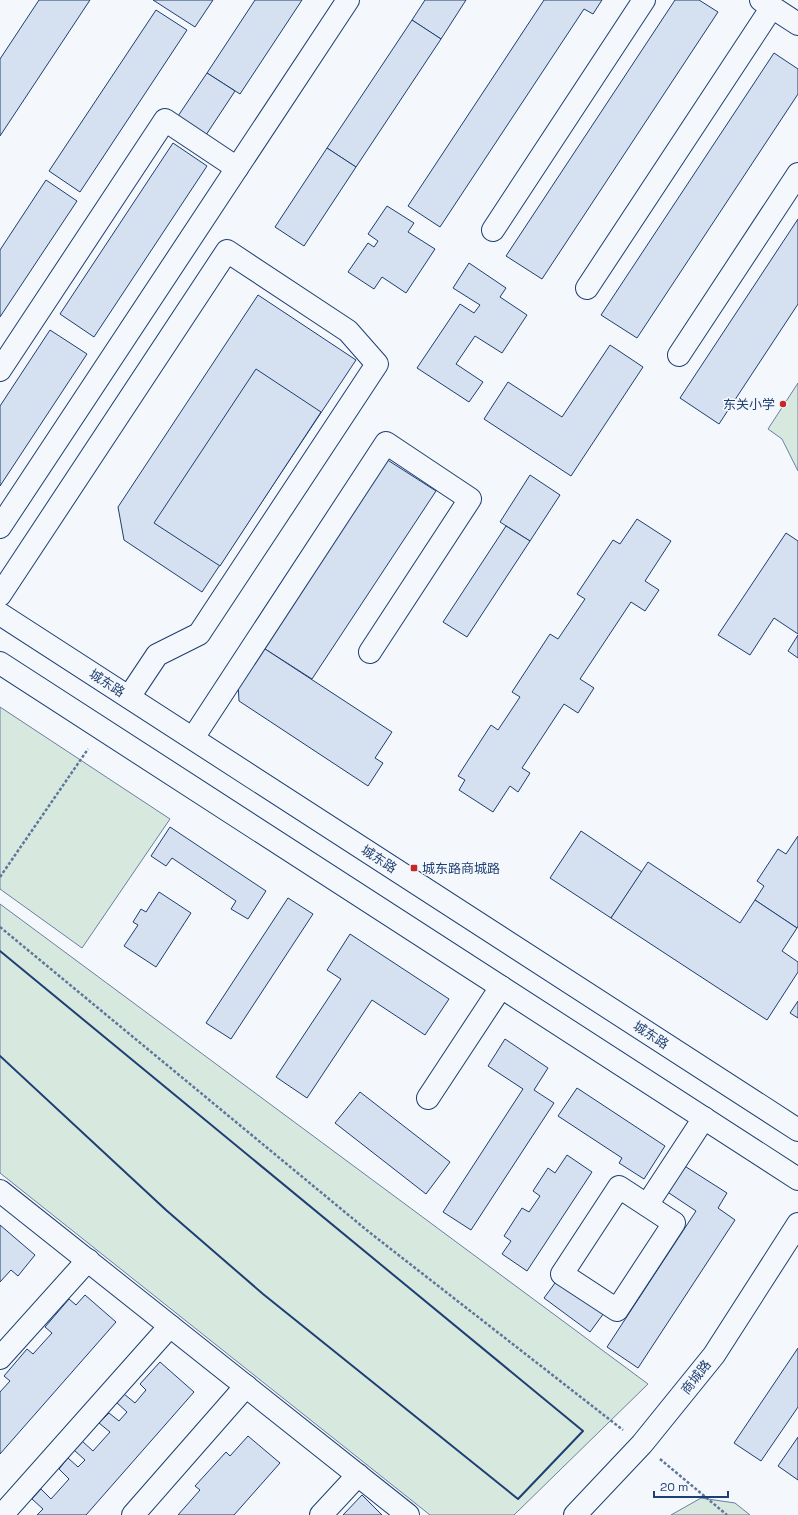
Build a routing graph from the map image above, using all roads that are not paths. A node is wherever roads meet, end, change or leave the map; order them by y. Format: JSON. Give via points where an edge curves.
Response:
{"nodes":[{"id":1,"x":348,"y":0,"type":"edge"},
{"id":2,"x":644,"y":0,"type":"edge"},
{"id":3,"x":767,"y":4,"type":"edge"},
{"id":4,"x":798,"y":24,"type":"edge"},
{"id":5,"x":237,"y":168,"type":"junction"},
{"id":6,"x":798,"y":174,"type":"edge"},
{"id":7,"x":492,"y":230,"type":"dead end"},
{"id":8,"x":587,"y":288,"type":"dead end"},
{"id":9,"x":679,"y":355,"type":"dead end"},
{"id":10,"x":0,"y":370,"type":"edge"},
{"id":11,"x":0,"y":527,"type":"edge"},
{"id":12,"x":0,"y":595,"type":"edge"},
{"id":13,"x":0,"y":614,"type":"edge"},
{"id":14,"x":370,"y":652,"type":"dead end"},
{"id":15,"x":0,"y":663,"type":"edge"},
{"id":16,"x":129,"y":697,"type":"junction"},
{"id":17,"x":193,"y":738,"type":"junction"},
{"id":18,"x":501,"y":987,"type":"junction"},
{"id":19,"x":428,"y":1098,"type":"dead end"},
{"id":20,"x":704,"y":1118,"type":"junction"},
{"id":21,"x":798,"y":1130,"type":"edge"},
{"id":22,"x":798,"y":1179,"type":"edge"},
{"id":23,"x":0,"y":1191,"type":"edge"},
{"id":24,"x":647,"y":1205,"type":"junction"},
{"id":25,"x":798,"y":1224,"type":"edge"},
{"id":26,"x":88,"y":1260,"type":"junction"},
{"id":27,"x":170,"y":1326,"type":"junction"},
{"id":28,"x":0,"y":1358,"type":"edge"},
{"id":29,"x":246,"y":1386,"type":"junction"},
{"id":30,"x":358,"y":1475,"type":"junction"},
{"id":31,"x":2,"y":1515,"type":"edge"},
{"id":32,"x":133,"y":1515,"type":"edge"},
{"id":33,"x":321,"y":1515,"type":"edge"},
{"id":34,"x":408,"y":1515,"type":"edge"},
{"id":35,"x":575,"y":1515,"type":"edge"}],
"edges":[{"from":1,"to":5,"type":"main road"},
{"from":2,"to":7,"type":"main road"},
{"from":3,"to":4,"type":"main road"},
{"from":3,"to":8,"type":"main road"},
{"from":5,"to":10,"type":"main road","via":[[165,120]]},
{"from":5,"to":11,"type":"main road"},
{"from":6,"to":9,"type":"main road"},
{"from":12,"to":16,"type":"main road","via":[[227,251],[348,331],[377,364],[199,634],[157,655]]},
{"from":13,"to":16,"type":"main road","name":"城东路"},
{"from":14,"to":17,"type":"main road","via":[[470,499],[386,443]]},
{"from":15,"to":18,"type":"main road"},
{"from":16,"to":17,"type":"main road","name":"城东路"},
{"from":17,"to":21,"type":"main road","name":"城东路"},
{"from":18,"to":19,"type":"main road"},
{"from":18,"to":20,"type":"main road"},
{"from":20,"to":22,"type":"main road"},
{"from":20,"to":24,"type":"main road"},
{"from":23,"to":26,"type":"main road"},
{"from":24,"to":24,"type":"main road","via":[[674,1223],[617,1310],[562,1274],[619,1187]]},
{"from":25,"to":35,"type":"main road","name":"商城路","via":[[714,1355],[642,1444]]},
{"from":26,"to":27,"type":"main road"},
{"from":26,"to":28,"type":"main road"},
{"from":27,"to":29,"type":"main road"},
{"from":27,"to":31,"type":"main road"},
{"from":29,"to":30,"type":"main road"},
{"from":29,"to":32,"type":"main road"},
{"from":30,"to":33,"type":"main road"},
{"from":30,"to":34,"type":"main road"}]}
